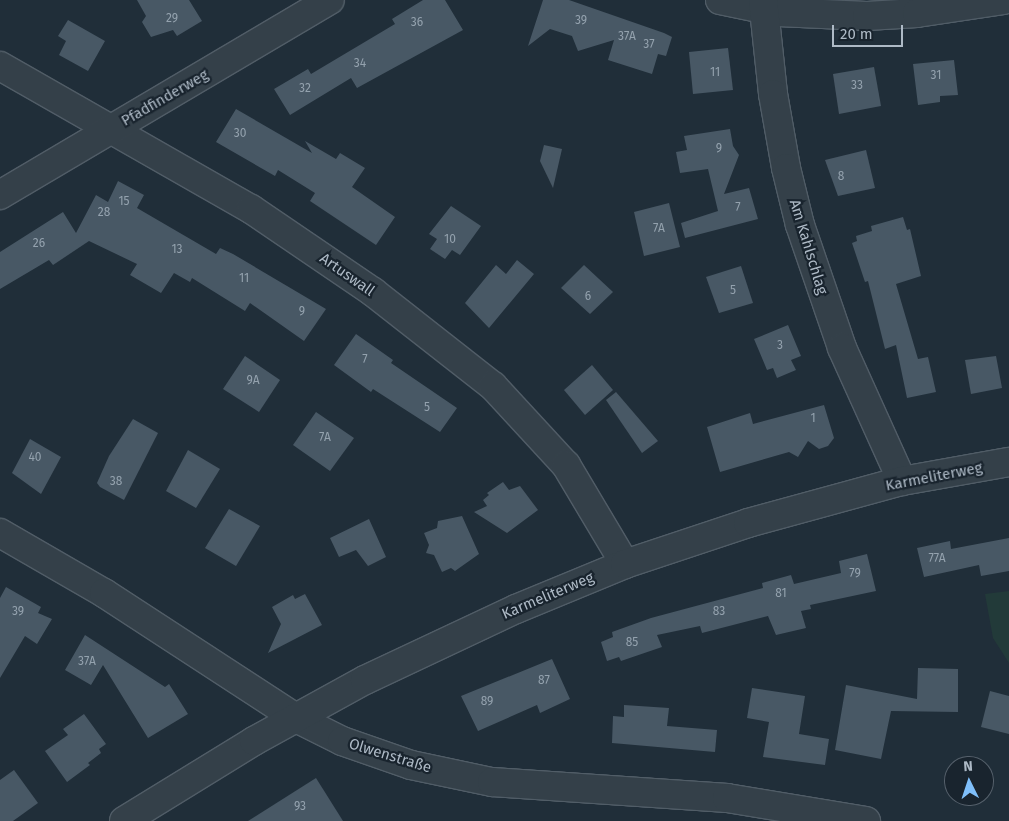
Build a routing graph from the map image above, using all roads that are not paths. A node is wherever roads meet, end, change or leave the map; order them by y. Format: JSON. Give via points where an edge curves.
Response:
{"nodes":[{"id":1,"x":330,"y":0,"type":"edge"},
{"id":2,"x":720,"y":0,"type":"edge"},
{"id":3,"x":1004,"y":0,"type":"edge"},
{"id":4,"x":764,"y":5,"type":"edge"},
{"id":5,"x":0,"y":66,"type":"edge"},
{"id":6,"x":110,"y":130,"type":"junction"},
{"id":7,"x":0,"y":195,"type":"edge"},
{"id":8,"x":1009,"y":462,"type":"edge"},
{"id":9,"x":902,"y":481,"type":"junction"},
{"id":10,"x":0,"y":532,"type":"edge"},
{"id":11,"x":625,"y":564,"type":"junction"},
{"id":12,"x":296,"y":718,"type":"junction"},
{"id":13,"x":124,"y":821,"type":"edge"},
{"id":14,"x":866,"y":821,"type":"edge"}],
"edges":[{"from":1,"to":6,"type":"street","name":"Pfadfinderweg"},
{"from":2,"to":4,"type":"street"},
{"from":3,"to":4,"type":"street","via":[[917,13],[867,16]]},
{"from":4,"to":9,"type":"street","name":"Am Kahlschlag","via":[[786,168],[800,225],[842,348]]},
{"from":5,"to":6,"type":"street","name":"Artuswall"},
{"from":6,"to":7,"type":"street","name":"Pfadfinderweg"},
{"from":6,"to":11,"type":"street","name":"Artuswall","via":[[251,209],[373,292],[493,386],[566,465]]},
{"from":8,"to":9,"type":"street","name":"Karmeliterweg"},
{"from":9,"to":11,"type":"street","name":"Karmeliterweg","via":[[748,523]]},
{"from":10,"to":12,"type":"street","name":"Olwenstraße","via":[[104,593]]},
{"from":11,"to":12,"type":"street","name":"Karmeliterweg","via":[[441,643]]},
{"from":12,"to":13,"type":"street","name":"Karmeliterweg"},
{"from":12,"to":14,"type":"street","name":"Olwenstraße","via":[[342,741],[411,765],[492,782],[727,798]]}]}
